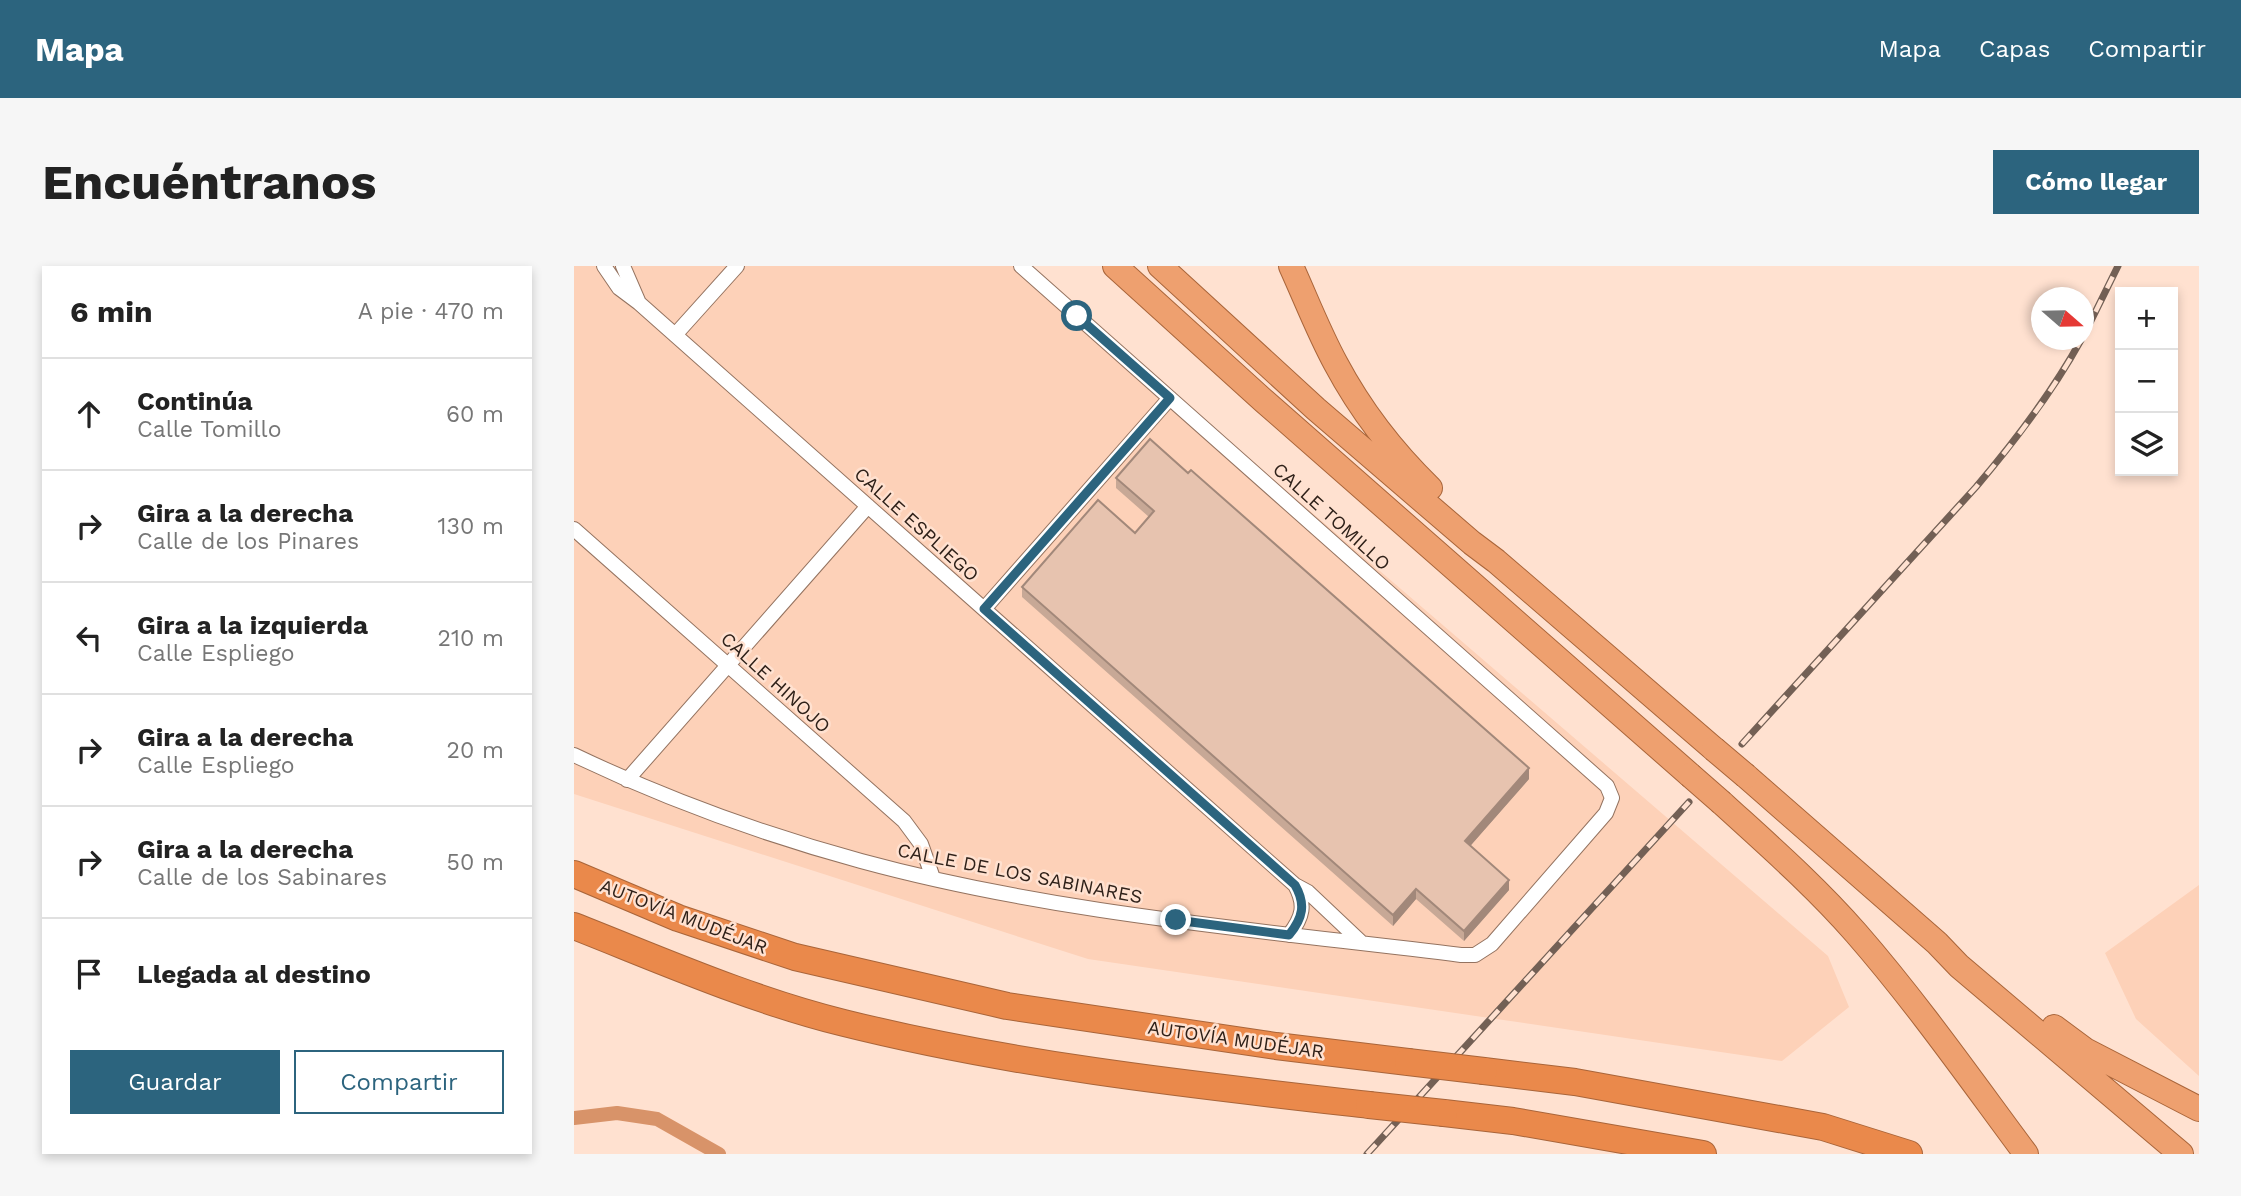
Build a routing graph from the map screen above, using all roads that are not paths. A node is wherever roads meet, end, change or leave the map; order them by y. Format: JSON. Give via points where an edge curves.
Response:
{"nodes":[{"id":1,"x":604,"y":266,"type":"edge"},
{"id":2,"x":623,"y":266,"type":"edge"},
{"id":3,"x":737,"y":266,"type":"edge"},
{"id":4,"x":1021,"y":266,"type":"edge"},
{"id":5,"x":1115,"y":266,"type":"edge"},
{"id":6,"x":1160,"y":266,"type":"edge"},
{"id":7,"x":1292,"y":266,"type":"edge"},
{"id":8,"x":639,"y":303,"type":"junction"},
{"id":9,"x":675,"y":335,"type":"junction"},
{"id":10,"x":1170,"y":398,"type":"junction"},
{"id":11,"x":869,"y":506,"type":"junction"},
{"id":12,"x":574,"y":529,"type":"edge"},
{"id":13,"x":1496,"y":561,"type":"junction"},
{"id":14,"x":984,"y":609,"type":"junction"},
{"id":15,"x":728,"y":665,"type":"junction"},
{"id":16,"x":574,"y":755,"type":"edge"},
{"id":17,"x":627,"y":780,"type":"junction"},
{"id":18,"x":1612,"y":798,"type":"joint"},
{"id":19,"x":574,"y":874,"type":"edge"},
{"id":20,"x":933,"y":878,"type":"junction"},
{"id":21,"x":1295,"y":885,"type":"junction"},
{"id":22,"x":574,"y":926,"type":"edge"},
{"id":23,"x":1289,"y":935,"type":"junction"},
{"id":24,"x":1362,"y":943,"type":"junction"},
{"id":25,"x":1937,"y":943,"type":"junction"},
{"id":26,"x":2199,"y":1108,"type":"edge"},
{"id":27,"x":1703,"y":1154,"type":"edge"},
{"id":28,"x":1909,"y":1154,"type":"edge"},
{"id":29,"x":2026,"y":1154,"type":"edge"},
{"id":30,"x":2180,"y":1154,"type":"edge"}],
"edges":[{"from":1,"to":8,"type":"street","name":"CALLE ESPLIEGO","via":[[619,288]]},
{"from":2,"to":8,"type":"street","name":"CALLE ESPLIEGO"},
{"from":3,"to":9,"type":"street"},
{"from":4,"to":10,"type":"street","name":"CALLE TOMILLO"},
{"from":5,"to":29,"type":"highway","bridge":true,"via":[[1806,880],[1920,1010]]},
{"from":6,"to":13,"type":"highway","via":[[1316,409]]},
{"from":7,"to":13,"type":"highway","via":[[1337,366],[1371,419],[1405,463],[1477,534]]},
{"from":8,"to":9,"type":"street","name":"CALLE ESPLIEGO"},
{"from":9,"to":11,"type":"street","name":"CALLE ESPLIEGO"},
{"from":10,"to":14,"type":"street"},
{"from":10,"to":18,"type":"street","name":"CALLE TOMILLO","via":[[1607,786]]},
{"from":11,"to":14,"type":"street","name":"CALLE ESPLIEGO"},
{"from":11,"to":15,"type":"street"},
{"from":12,"to":15,"type":"street","name":"CALLE HINOJO"},
{"from":13,"to":25,"type":"highway","bridge":true},
{"from":14,"to":21,"type":"street","name":"CALLE ESPLIEGO"},
{"from":15,"to":17,"type":"street"},
{"from":15,"to":20,"type":"street","name":"CALLE HINOJO","via":[[904,821],[921,844]]},
{"from":16,"to":17,"type":"street","name":"CALLE DE LOS SABINARES"},
{"from":17,"to":20,"type":"street","name":"CALLE DE LOS SABINARES","via":[[736,822],[849,858]]},
{"from":18,"to":24,"type":"street","name":"CALLE DE LOS SABINARES","via":[[1606,813],[1481,953],[1461,955]]},
{"from":19,"to":28,"type":"highway","name":"AUTOVÍA MUDÉJAR","bridge":true,"via":[[678,918],[795,957],[994,1003],[1276,1046],[1575,1082],[1823,1127]]},
{"from":20,"to":23,"type":"street","name":"CALLE DE LOS SABINARES","via":[[1074,905]]},
{"from":21,"to":23,"type":"street","via":[[1303,910]]},
{"from":21,"to":24,"type":"street","name":"CALLE ESPLIEGO"},
{"from":22,"to":27,"type":"highway","bridge":true,"via":[[746,993],[856,1026],[975,1051],[1166,1082],[1513,1121]]},
{"from":23,"to":24,"type":"street","name":"CALLE DE LOS SABINARES"},
{"from":25,"to":26,"type":"highway","via":[[1966,956],[2085,1050]]},
{"from":25,"to":30,"type":"highway"}]}
